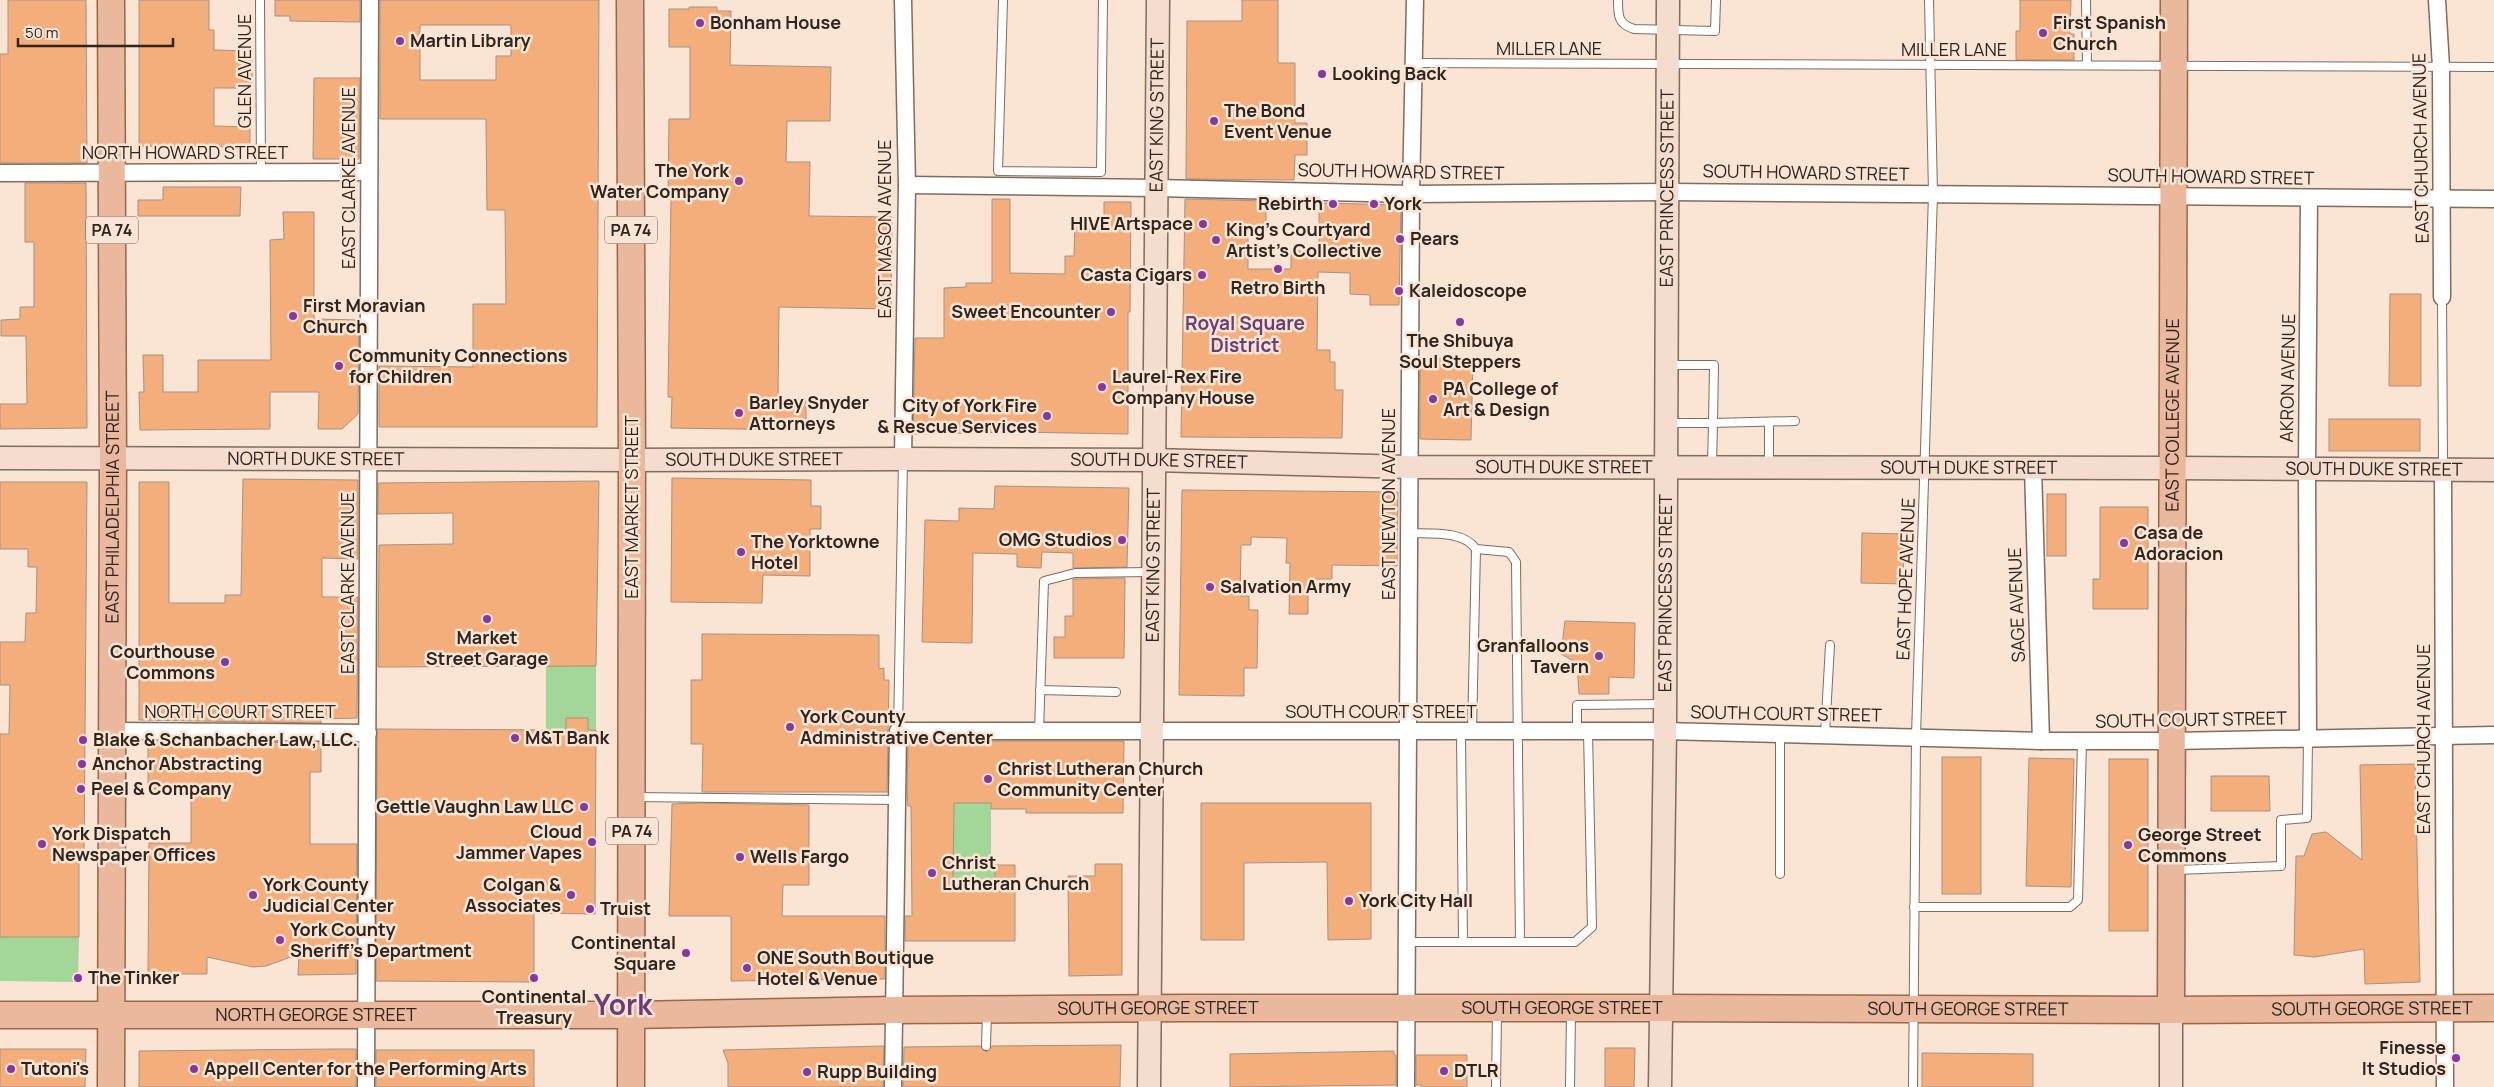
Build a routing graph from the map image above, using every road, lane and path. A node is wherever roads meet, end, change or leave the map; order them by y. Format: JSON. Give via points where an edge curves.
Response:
{"nodes":[{"id":1,"x":112,"y":0,"type":"edge"},
{"id":2,"x":260,"y":0,"type":"edge"},
{"id":3,"x":370,"y":0,"type":"edge"},
{"id":4,"x":630,"y":0,"type":"edge"},
{"id":5,"x":903,"y":0,"type":"edge"},
{"id":6,"x":1003,"y":0,"type":"edge"},
{"id":7,"x":1103,"y":0,"type":"edge"},
{"id":8,"x":1158,"y":0,"type":"edge"},
{"id":9,"x":1415,"y":0,"type":"edge"},
{"id":10,"x":1618,"y":0,"type":"edge"},
{"id":11,"x":1668,"y":0,"type":"edge"},
{"id":12,"x":1716,"y":0,"type":"edge"},
{"id":13,"x":1929,"y":0,"type":"edge"},
{"id":14,"x":2086,"y":0,"type":"edge"},
{"id":15,"x":2174,"y":0,"type":"edge"},
{"id":16,"x":2437,"y":0,"type":"edge"},
{"id":17,"x":1669,"y":30,"type":"junction"},
{"id":18,"x":1414,"y":63,"type":"junction"},
{"id":19,"x":1669,"y":64,"type":"junction"},
{"id":20,"x":1931,"y":65,"type":"junction"},
{"id":21,"x":2087,"y":65,"type":"junction"},
{"id":22,"x":2174,"y":66,"type":"junction"},
{"id":23,"x":2441,"y":67,"type":"junction"},
{"id":24,"x":2494,"y":67,"type":"edge"},
{"id":25,"x":261,"y":172,"type":"junction"},
{"id":26,"x":369,"y":172,"type":"junction"},
{"id":27,"x":0,"y":173,"type":"edge"},
{"id":28,"x":112,"y":173,"type":"junction"},
{"id":29,"x":907,"y":185,"type":"junction"},
{"id":30,"x":1156,"y":188,"type":"junction"},
{"id":31,"x":1668,"y":192,"type":"junction"},
{"id":32,"x":1411,"y":194,"type":"junction"},
{"id":33,"x":1932,"y":194,"type":"junction"},
{"id":34,"x":2174,"y":197,"type":"junction"},
{"id":35,"x":2310,"y":198,"type":"junction"},
{"id":36,"x":2442,"y":199,"type":"junction"},
{"id":37,"x":2494,"y":199,"type":"edge"},
{"id":38,"x":2442,"y":297,"type":"joint"},
{"id":39,"x":1667,"y":365,"type":"junction"},
{"id":40,"x":1795,"y":421,"type":"dead end"},
{"id":41,"x":1769,"y":422,"type":"junction"},
{"id":42,"x":1713,"y":423,"type":"junction"},
{"id":43,"x":1667,"y":424,"type":"junction"},
{"id":44,"x":0,"y":458,"type":"edge"},
{"id":45,"x":368,"y":458,"type":"junction"},
{"id":46,"x":903,"y":458,"type":"junction"},
{"id":47,"x":113,"y":459,"type":"junction"},
{"id":48,"x":632,"y":460,"type":"junction"},
{"id":49,"x":1154,"y":460,"type":"junction"},
{"id":50,"x":1666,"y":467,"type":"junction"},
{"id":51,"x":1712,"y":467,"type":"junction"},
{"id":52,"x":1769,"y":467,"type":"junction"},
{"id":53,"x":1409,"y":468,"type":"junction"},
{"id":54,"x":1925,"y":468,"type":"junction"},
{"id":55,"x":2033,"y":468,"type":"junction"},
{"id":56,"x":2173,"y":468,"type":"junction"},
{"id":57,"x":2307,"y":469,"type":"junction"},
{"id":58,"x":2443,"y":470,"type":"junction"},
{"id":59,"x":2494,"y":470,"type":"edge"},
{"id":60,"x":1408,"y":533,"type":"junction"},
{"id":61,"x":1476,"y":549,"type":"junction"},
{"id":62,"x":1153,"y":572,"type":"junction"},
{"id":63,"x":1830,"y":645,"type":"dead end"},
{"id":64,"x":1040,"y":690,"type":"junction"},
{"id":65,"x":1116,"y":692,"type":"dead end"},
{"id":66,"x":1665,"y":704,"type":"junction"},
{"id":67,"x":112,"y":731,"type":"junction"},
{"id":68,"x":898,"y":731,"type":"junction"},
{"id":69,"x":1039,"y":731,"type":"junction"},
{"id":70,"x":1151,"y":731,"type":"junction"},
{"id":71,"x":1665,"y":731,"type":"junction"},
{"id":72,"x":1408,"y":732,"type":"junction"},
{"id":73,"x":1466,"y":732,"type":"junction"},
{"id":74,"x":1583,"y":732,"type":"junction"},
{"id":75,"x":368,"y":733,"type":"junction"},
{"id":76,"x":1516,"y":733,"type":"junction"},
{"id":77,"x":1780,"y":734,"type":"junction"},
{"id":78,"x":1825,"y":734,"type":"junction"},
{"id":79,"x":2444,"y":735,"type":"junction"},
{"id":80,"x":2494,"y":735,"type":"edge"},
{"id":81,"x":1916,"y":736,"type":"junction"},
{"id":82,"x":2308,"y":738,"type":"junction"},
{"id":83,"x":2041,"y":741,"type":"junction"},
{"id":84,"x":2082,"y":741,"type":"junction"},
{"id":85,"x":2172,"y":741,"type":"junction"},
{"id":86,"x":632,"y":797,"type":"junction"},
{"id":87,"x":897,"y":800,"type":"junction"},
{"id":88,"x":2172,"y":871,"type":"junction"},
{"id":89,"x":1780,"y":874,"type":"dead end"},
{"id":90,"x":1914,"y":906,"type":"junction"},
{"id":91,"x":1406,"y":942,"type":"junction"},
{"id":92,"x":1463,"y":942,"type":"junction"},
{"id":93,"x":1520,"y":942,"type":"junction"},
{"id":94,"x":1406,"y":1008,"type":"junction"},
{"id":95,"x":1497,"y":1008,"type":"junction"},
{"id":96,"x":1571,"y":1008,"type":"junction"},
{"id":97,"x":1660,"y":1008,"type":"junction"},
{"id":98,"x":2445,"y":1008,"type":"junction"},
{"id":99,"x":2494,"y":1008,"type":"edge"},
{"id":100,"x":987,"y":1009,"type":"junction"},
{"id":101,"x":1150,"y":1009,"type":"junction"},
{"id":102,"x":1913,"y":1009,"type":"junction"},
{"id":103,"x":894,"y":1010,"type":"junction"},
{"id":104,"x":2171,"y":1010,"type":"junction"},
{"id":105,"x":111,"y":1015,"type":"junction"},
{"id":106,"x":366,"y":1015,"type":"junction"},
{"id":107,"x":632,"y":1015,"type":"junction"},
{"id":108,"x":0,"y":1016,"type":"edge"},
{"id":109,"x":986,"y":1046,"type":"dead end"},
{"id":110,"x":111,"y":1087,"type":"edge"},
{"id":111,"x":366,"y":1087,"type":"edge"},
{"id":112,"x":631,"y":1087,"type":"edge"},
{"id":113,"x":893,"y":1087,"type":"edge"},
{"id":114,"x":1150,"y":1087,"type":"edge"},
{"id":115,"x":1406,"y":1087,"type":"edge"},
{"id":116,"x":1496,"y":1087,"type":"edge"},
{"id":117,"x":1570,"y":1087,"type":"edge"},
{"id":118,"x":1660,"y":1087,"type":"edge"},
{"id":119,"x":1913,"y":1087,"type":"edge"},
{"id":120,"x":2171,"y":1087,"type":"edge"},
{"id":121,"x":2445,"y":1087,"type":"edge"}],
"edges":[{"from":1,"to":28,"type":"main road","name":"EAST PHILADELPHIA STREET","number":"PA 74"},
{"from":2,"to":25,"type":"lane","name":"GLEN AVENUE"},
{"from":3,"to":26,"type":"street","name":"EAST CLARKE AVENUE"},
{"from":4,"to":48,"type":"main road","name":"EAST MARKET STREET","number":"PA 74"},
{"from":5,"to":29,"type":"street","name":"EAST MASON AVENUE"},
{"from":6,"to":7,"type":"lane","via":[[998,171],[1101,172]]},
{"from":8,"to":30,"type":"street","name":"EAST KING STREET"},
{"from":9,"to":18,"type":"street","name":"EAST NEWTON AVENUE"},
{"from":10,"to":17,"type":"lane","via":[[1618,20],[1625,26]]},
{"from":11,"to":17,"type":"street","name":"EAST PRINCESS STREET"},
{"from":12,"to":17,"type":"lane","via":[[1714,30]]},
{"from":13,"to":20,"type":"lane","name":"EAST HOPE AVENUE"},
{"from":14,"to":21,"type":"lane"},
{"from":15,"to":22,"type":"main road","name":"EAST COLLEGE AVENUE"},
{"from":16,"to":23,"type":"street","name":"EAST CHURCH AVENUE"},
{"from":17,"to":19,"type":"street","name":"EAST PRINCESS STREET"},
{"from":18,"to":19,"type":"lane","name":"MILLER LANE"},
{"from":18,"to":32,"type":"street","name":"EAST NEWTON AVENUE"},
{"from":19,"to":20,"type":"lane","name":"MILLER LANE"},
{"from":19,"to":31,"type":"street","name":"EAST PRINCESS STREET"},
{"from":20,"to":21,"type":"lane","name":"MILLER LANE"},
{"from":20,"to":33,"type":"lane","name":"EAST HOPE AVENUE"},
{"from":21,"to":22,"type":"lane","name":"MILLER LANE"},
{"from":22,"to":23,"type":"lane","name":"MILLER LANE"},
{"from":22,"to":34,"type":"main road","name":"EAST COLLEGE AVENUE"},
{"from":23,"to":24,"type":"lane","name":"MILLER LANE"},
{"from":23,"to":36,"type":"street","name":"EAST CHURCH AVENUE"},
{"from":25,"to":26,"type":"street","name":"NORTH HOWARD STREET"},
{"from":25,"to":28,"type":"street","name":"NORTH HOWARD STREET"},
{"from":26,"to":45,"type":"street","name":"EAST CLARKE AVENUE"},
{"from":27,"to":28,"type":"street","name":"NORTH HOWARD STREET"},
{"from":28,"to":47,"type":"main road","name":"EAST PHILADELPHIA STREET","number":"PA 74"},
{"from":29,"to":30,"type":"street","name":"SOUTH HOWARD STREET"},
{"from":29,"to":46,"type":"street","name":"EAST MASON AVENUE"},
{"from":30,"to":32,"type":"street","name":"SOUTH HOWARD STREET"},
{"from":30,"to":49,"type":"street","name":"EAST KING STREET"},
{"from":31,"to":32,"type":"street","name":"SOUTH HOWARD STREET"},
{"from":31,"to":33,"type":"street","name":"SOUTH HOWARD STREET"},
{"from":31,"to":39,"type":"street","name":"EAST PRINCESS STREET"},
{"from":32,"to":53,"type":"street","name":"EAST NEWTON AVENUE"},
{"from":33,"to":34,"type":"street","name":"SOUTH HOWARD STREET"},
{"from":33,"to":54,"type":"lane","name":"EAST HOPE AVENUE"},
{"from":34,"to":35,"type":"street","name":"SOUTH HOWARD STREET"},
{"from":34,"to":56,"type":"main road","name":"EAST COLLEGE AVENUE"},
{"from":35,"to":36,"type":"street","name":"SOUTH HOWARD STREET"},
{"from":35,"to":57,"type":"street","name":"AKRON AVENUE"},
{"from":36,"to":37,"type":"street","name":"SOUTH HOWARD STREET"},
{"from":36,"to":38,"type":"street","name":"EAST CHURCH AVENUE"},
{"from":38,"to":58,"type":"lane"},
{"from":39,"to":42,"type":"lane","via":[[1714,365]]},
{"from":39,"to":43,"type":"street","name":"EAST PRINCESS STREET"},
{"from":40,"to":41,"type":"lane"},
{"from":41,"to":42,"type":"lane"},
{"from":41,"to":52,"type":"lane"},
{"from":42,"to":43,"type":"lane"},
{"from":42,"to":51,"type":"lane"},
{"from":43,"to":50,"type":"street","name":"EAST PRINCESS STREET"},
{"from":44,"to":47,"type":"street","name":"NORTH DUKE STREET"},
{"from":45,"to":47,"type":"street","name":"NORTH DUKE STREET"},
{"from":45,"to":48,"type":"street","name":"NORTH DUKE STREET"},
{"from":45,"to":75,"type":"street","name":"EAST CLARKE AVENUE"},
{"from":46,"to":48,"type":"street","name":"SOUTH DUKE STREET"},
{"from":46,"to":49,"type":"street","name":"SOUTH DUKE STREET"},
{"from":46,"to":68,"type":"lane"},
{"from":47,"to":67,"type":"main road","name":"EAST PHILADELPHIA STREET","number":"PA 74"},
{"from":48,"to":86,"type":"main road","name":"EAST MARKET STREET","number":"PA 74"},
{"from":49,"to":53,"type":"street","name":"SOUTH DUKE STREET"},
{"from":49,"to":62,"type":"street","name":"EAST KING STREET"},
{"from":50,"to":51,"type":"street","name":"SOUTH DUKE STREET"},
{"from":50,"to":53,"type":"street","name":"SOUTH DUKE STREET"},
{"from":50,"to":66,"type":"street","name":"EAST PRINCESS STREET"},
{"from":51,"to":52,"type":"street","name":"SOUTH DUKE STREET"},
{"from":52,"to":54,"type":"street","name":"SOUTH DUKE STREET"},
{"from":53,"to":60,"type":"street","name":"EAST NEWTON AVENUE"},
{"from":54,"to":55,"type":"street","name":"SOUTH DUKE STREET"},
{"from":54,"to":81,"type":"lane","name":"EAST HOPE AVENUE"},
{"from":55,"to":56,"type":"street","name":"SOUTH DUKE STREET"},
{"from":55,"to":83,"type":"street","name":"SAGE AVENUE"},
{"from":56,"to":57,"type":"street","name":"SOUTH DUKE STREET"},
{"from":56,"to":85,"type":"main road","name":"EAST COLLEGE AVENUE"},
{"from":57,"to":58,"type":"street","name":"SOUTH DUKE STREET"},
{"from":57,"to":82,"type":"street","name":"AKRON AVENUE"},
{"from":58,"to":59,"type":"street","name":"SOUTH DUKE STREET"},
{"from":58,"to":79,"type":"street","name":"EAST CHURCH AVENUE"},
{"from":60,"to":61,"type":"lane","via":[[1463,537]]},
{"from":60,"to":72,"type":"street","name":"EAST NEWTON AVENUE"},
{"from":61,"to":73,"type":"lane"},
{"from":61,"to":76,"type":"lane","via":[[1509,552],[1516,562]]},
{"from":62,"to":64,"type":"lane","via":[[1074,573],[1044,581]]},
{"from":62,"to":70,"type":"street","name":"EAST KING STREET"},
{"from":63,"to":78,"type":"lane"},
{"from":64,"to":65,"type":"lane"},
{"from":64,"to":69,"type":"lane"},
{"from":66,"to":71,"type":"street","name":"EAST PRINCESS STREET"},
{"from":66,"to":74,"type":"lane","via":[[1578,705]]},
{"from":67,"to":75,"type":"street","name":"NORTH COURT STREET"},
{"from":67,"to":105,"type":"main road","name":"EAST PHILADELPHIA STREET","number":"PA 74"},
{"from":68,"to":69,"type":"street","name":"SOUTH COURT STREET"},
{"from":68,"to":87,"type":"street"},
{"from":69,"to":70,"type":"street","name":"SOUTH COURT STREET"},
{"from":70,"to":72,"type":"street","name":"SOUTH COURT STREET"},
{"from":70,"to":101,"type":"street","name":"EAST KING STREET"},
{"from":71,"to":74,"type":"street","name":"SOUTH COURT STREET"},
{"from":71,"to":77,"type":"street","name":"SOUTH COURT STREET"},
{"from":71,"to":97,"type":"street","name":"EAST PRINCESS STREET"},
{"from":72,"to":73,"type":"street","name":"SOUTH COURT STREET"},
{"from":72,"to":91,"type":"street","name":"EAST NEWTON AVENUE"},
{"from":73,"to":76,"type":"street","name":"SOUTH COURT STREET"},
{"from":73,"to":92,"type":"lane"},
{"from":74,"to":76,"type":"street","name":"SOUTH COURT STREET"},
{"from":74,"to":93,"type":"lane","via":[[1592,927],[1575,942]]},
{"from":75,"to":106,"type":"street","name":"EAST CLARKE AVENUE"},
{"from":76,"to":93,"type":"lane"},
{"from":77,"to":78,"type":"street","name":"SOUTH COURT STREET"},
{"from":77,"to":89,"type":"lane"},
{"from":78,"to":81,"type":"street","name":"SOUTH COURT STREET"},
{"from":79,"to":80,"type":"street","name":"SOUTH COURT STREET"},
{"from":79,"to":82,"type":"street","name":"SOUTH COURT STREET"},
{"from":79,"to":98,"type":"street","name":"EAST CHURCH AVENUE"},
{"from":81,"to":83,"type":"street","name":"SOUTH COURT STREET"},
{"from":81,"to":90,"type":"lane","name":"EAST HOPE AVENUE"},
{"from":82,"to":85,"type":"street","name":"SOUTH COURT STREET"},
{"from":82,"to":88,"type":"lane","via":[[2307,818],[2281,820],[2281,866]]},
{"from":83,"to":84,"type":"street","name":"SOUTH COURT STREET"},
{"from":84,"to":85,"type":"street","name":"SOUTH COURT STREET"},
{"from":84,"to":90,"type":"lane","via":[[2078,900],[2070,907]]},
{"from":85,"to":88,"type":"main road","name":"EAST COLLEGE AVENUE"},
{"from":86,"to":87,"type":"lane"},
{"from":86,"to":107,"type":"main road","name":"EAST MARKET STREET","number":"PA 74"},
{"from":87,"to":103,"type":"street"},
{"from":88,"to":104,"type":"main road","name":"EAST COLLEGE AVENUE"},
{"from":90,"to":102,"type":"lane","name":"EAST HOPE AVENUE"},
{"from":91,"to":92,"type":"lane"},
{"from":91,"to":94,"type":"street","name":"EAST NEWTON AVENUE"},
{"from":92,"to":93,"type":"lane"},
{"from":94,"to":95,"type":"main road","name":"SOUTH GEORGE STREET"},
{"from":94,"to":101,"type":"main road","name":"SOUTH GEORGE STREET"},
{"from":94,"to":115,"type":"street","name":"EAST NEWTON AVENUE"},
{"from":95,"to":96,"type":"main road","name":"SOUTH GEORGE STREET"},
{"from":95,"to":116,"type":"lane"},
{"from":96,"to":97,"type":"main road","name":"SOUTH GEORGE STREET"},
{"from":96,"to":117,"type":"lane"},
{"from":97,"to":102,"type":"main road","name":"SOUTH GEORGE STREET"},
{"from":97,"to":118,"type":"street","name":"EAST PRINCESS STREET"},
{"from":98,"to":99,"type":"main road","name":"SOUTH GEORGE STREET"},
{"from":98,"to":104,"type":"main road","name":"SOUTH GEORGE STREET"},
{"from":98,"to":121,"type":"street","name":"EAST CHURCH AVENUE"},
{"from":100,"to":101,"type":"main road","name":"SOUTH GEORGE STREET"},
{"from":100,"to":103,"type":"main road","name":"SOUTH GEORGE STREET"},
{"from":100,"to":109,"type":"lane"},
{"from":101,"to":114,"type":"street","name":"EAST KING STREET"},
{"from":102,"to":104,"type":"main road","name":"SOUTH GEORGE STREET"},
{"from":102,"to":119,"type":"lane","name":"EAST HOPE AVENUE"},
{"from":103,"to":107,"type":"main road","name":"SOUTH GEORGE STREET"},
{"from":103,"to":113,"type":"street"},
{"from":104,"to":120,"type":"street"},
{"from":105,"to":106,"type":"main road","name":"NORTH GEORGE STREET"},
{"from":105,"to":108,"type":"main road","name":"NORTH GEORGE STREET"},
{"from":105,"to":110,"type":"main road","number":"PA 74"},
{"from":106,"to":107,"type":"main road","name":"NORTH GEORGE STREET"},
{"from":106,"to":111,"type":"street","name":"EAST CLARKE AVENUE"},
{"from":107,"to":112,"type":"main road","number":"PA 74"}]}
